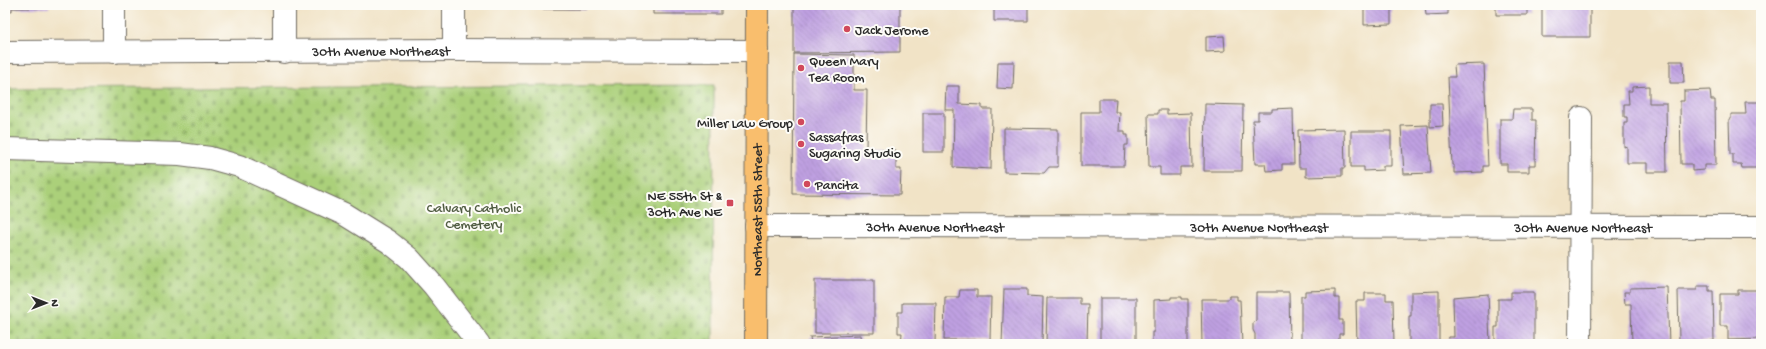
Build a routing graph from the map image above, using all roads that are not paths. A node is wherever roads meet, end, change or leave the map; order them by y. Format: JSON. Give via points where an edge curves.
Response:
{"nodes":[{"id":1,"x":114,"y":5,"type":"edge"},
{"id":2,"x":284,"y":5,"type":"edge"},
{"id":3,"x":454,"y":5,"type":"edge"},
{"id":4,"x":757,"y":5,"type":"edge"},
{"id":5,"x":454,"y":50,"type":"junction"},
{"id":6,"x":757,"y":51,"type":"junction"},
{"id":7,"x":5,"y":52,"type":"edge"},
{"id":8,"x":114,"y":52,"type":"junction"},
{"id":9,"x":284,"y":52,"type":"junction"},
{"id":10,"x":1581,"y":118,"type":"dead end"},
{"id":11,"x":5,"y":149,"type":"edge"},
{"id":12,"x":756,"y":226,"type":"junction"},
{"id":13,"x":1580,"y":227,"type":"junction"},
{"id":14,"x":1761,"y":227,"type":"edge"},
{"id":15,"x":479,"y":344,"type":"edge"},
{"id":16,"x":756,"y":344,"type":"edge"},
{"id":17,"x":1580,"y":344,"type":"edge"}],
"edges":[{"from":1,"to":8,"type":"street"},
{"from":2,"to":9,"type":"street"},
{"from":3,"to":5,"type":"street"},
{"from":4,"to":6,"type":"main road","name":"Northeast 55th Street"},
{"from":5,"to":6,"type":"street","name":"30th Avenue Northeast"},
{"from":5,"to":9,"type":"street","name":"30th Avenue Northeast"},
{"from":6,"to":12,"type":"main road","name":"Northeast 55th Street"},
{"from":7,"to":8,"type":"street","name":"30th Avenue Northeast"},
{"from":8,"to":9,"type":"street","name":"30th Avenue Northeast"},
{"from":10,"to":13,"type":"street"},
{"from":11,"to":15,"type":"street","via":[[180,154],[210,158],[246,169],[344,214],[389,242],[409,258],[434,286]]},
{"from":12,"to":13,"type":"street","name":"30th Avenue Northeast"},
{"from":12,"to":16,"type":"main road","name":"Northeast 55th Street"},
{"from":13,"to":14,"type":"street","name":"30th Avenue Northeast"},
{"from":13,"to":17,"type":"street"}]}
